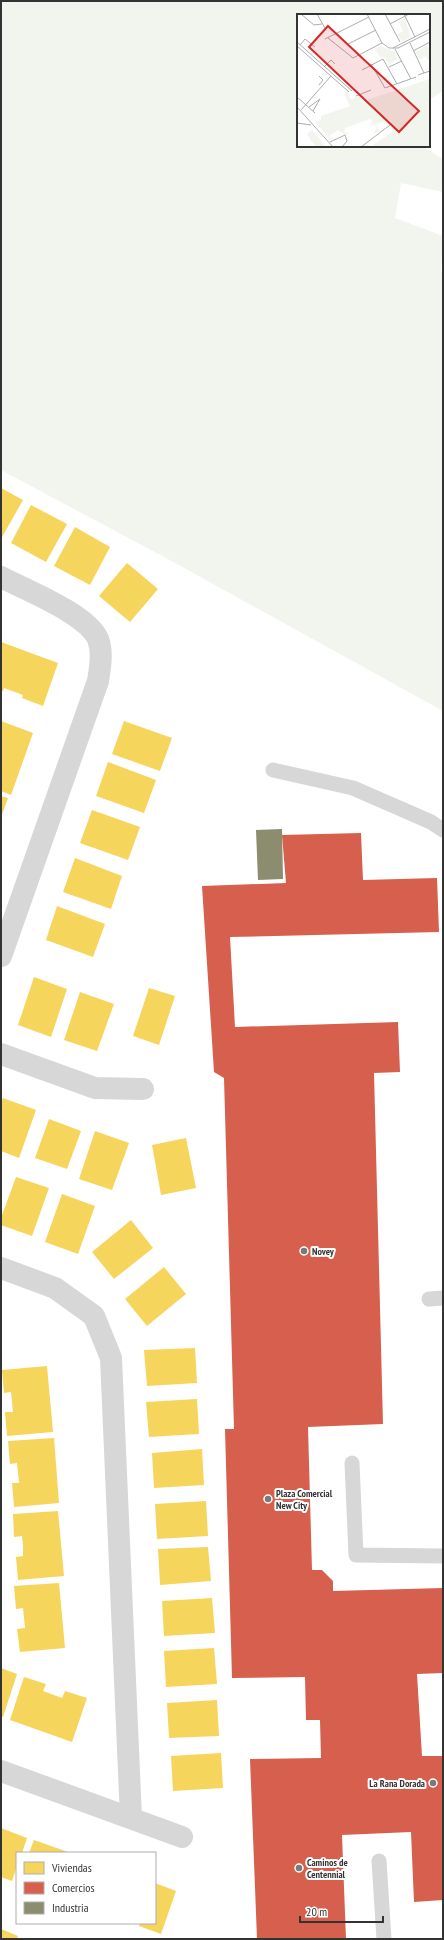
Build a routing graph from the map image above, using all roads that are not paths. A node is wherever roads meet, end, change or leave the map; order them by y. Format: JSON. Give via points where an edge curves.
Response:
{"nodes":[{"id":1,"x":1,"y":578,"type":"edge"},
{"id":2,"x":273,"y":770,"type":"dead end"},
{"id":3,"x":443,"y":830,"type":"edge"},
{"id":4,"x":1,"y":956,"type":"edge"},
{"id":5,"x":1,"y":1054,"type":"edge"},
{"id":6,"x":143,"y":1089,"type":"dead end"},
{"id":7,"x":1,"y":1268,"type":"edge"},
{"id":8,"x":352,"y":1463,"type":"dead end"},
{"id":9,"x":443,"y":1556,"type":"edge"},
{"id":10,"x":1,"y":1771,"type":"edge"},
{"id":11,"x":131,"y":1818,"type":"junction"},
{"id":12,"x":182,"y":1836,"type":"dead end"},
{"id":13,"x":379,"y":1861,"type":"dead end"},
{"id":14,"x":384,"y":1939,"type":"edge"}],
"edges":[{"from":1,"to":4,"type":"street","via":[[67,610],[85,622],[98,639],[101,658],[98,681]]},
{"from":2,"to":3,"type":"lane","via":[[353,788],[432,822]]},
{"from":5,"to":6,"type":"street","via":[[95,1088]]},
{"from":7,"to":11,"type":"street","via":[[55,1288],[94,1316],[111,1358]]},
{"from":8,"to":9,"type":"lane","via":[[356,1555]]},
{"from":10,"to":11,"type":"street"},
{"from":11,"to":12,"type":"street"},
{"from":13,"to":14,"type":"lane"}]}
